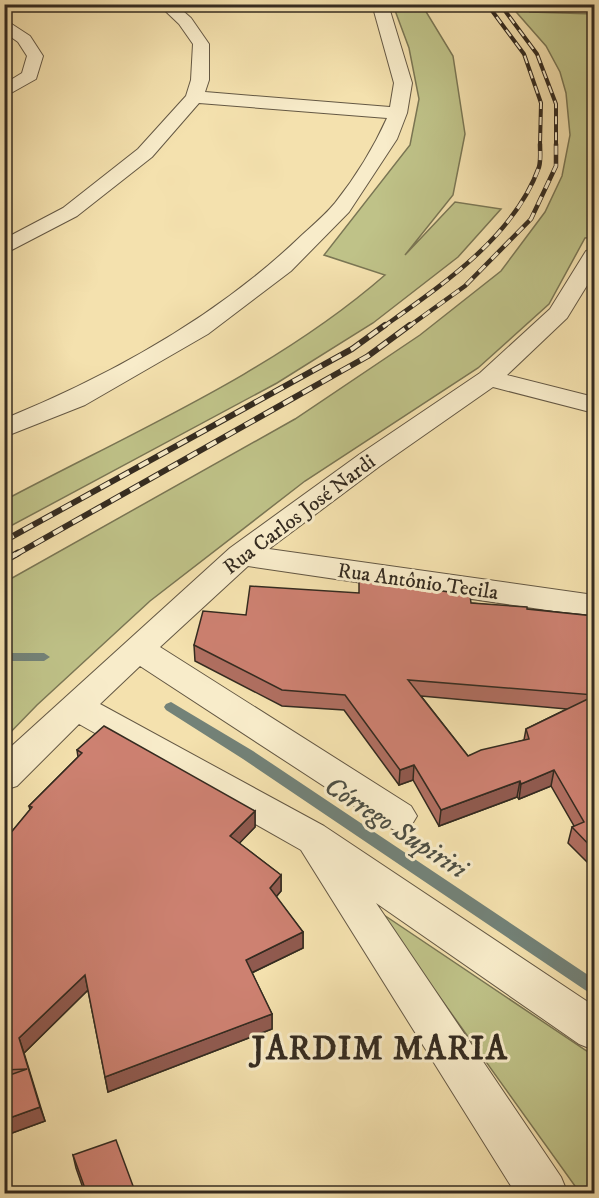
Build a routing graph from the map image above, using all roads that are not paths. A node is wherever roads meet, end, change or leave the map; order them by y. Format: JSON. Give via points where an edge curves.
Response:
{"nodes":[{"id":1,"x":380,"y":4,"type":"edge"},
{"id":2,"x":175,"y":6,"type":"edge"},
{"id":3,"x":4,"y":24,"type":"edge"},
{"id":4,"x":4,"y":92,"type":"edge"},
{"id":5,"x":194,"y":97,"type":"junction"},
{"id":6,"x":398,"y":113,"type":"junction"},
{"id":7,"x":4,"y":248,"type":"edge"},
{"id":8,"x":594,"y":256,"type":"edge"},
{"id":9,"x":489,"y":378,"type":"junction"},
{"id":10,"x":594,"y":405,"type":"edge"},
{"id":11,"x":4,"y":429,"type":"edge"},
{"id":12,"x":241,"y":555,"type":"junction"},
{"id":13,"x":594,"y":606,"type":"edge"},
{"id":14,"x":140,"y":650,"type":"junction"},
{"id":15,"x":76,"y":706,"type":"junction"},
{"id":16,"x":4,"y":776,"type":"edge"},
{"id":17,"x":398,"y":816,"type":"dead end"},
{"id":18,"x":311,"y":837,"type":"junction"},
{"id":19,"x":594,"y":1030,"type":"edge"},
{"id":20,"x":544,"y":1194,"type":"edge"}],
"edges":[{"from":1,"to":6,"type":"street","via":[[403,82]]},
{"from":2,"to":5,"type":"street","via":[[201,44],[200,80]]},
{"from":3,"to":4,"type":"street","via":[[24,39],[35,56],[30,75]]},
{"from":5,"to":6,"type":"street"},
{"from":5,"to":7,"type":"street","via":[[145,153],[70,212]]},
{"from":6,"to":11,"type":"street","via":[[387,139],[342,208],[283,266],[200,329],[76,399]]},
{"from":8,"to":9,"type":"street","name":"Rua Carlos José Nardi","via":[[559,313]]},
{"from":9,"to":10,"type":"street"},
{"from":9,"to":12,"type":"street","name":"Rua Carlos José Nardi"},
{"from":12,"to":13,"type":"street","name":"Rua Antônio Tecila"},
{"from":12,"to":14,"type":"street","name":"Rua Carlos José Nardi"},
{"from":14,"to":15,"type":"street","name":"Rua Carlos José Nardi"},
{"from":14,"to":17,"type":"street"},
{"from":15,"to":16,"type":"street","name":"Rua Carlos José Nardi"},
{"from":15,"to":18,"type":"street"},
{"from":18,"to":19,"type":"street"},
{"from":18,"to":20,"type":"street"}]}
